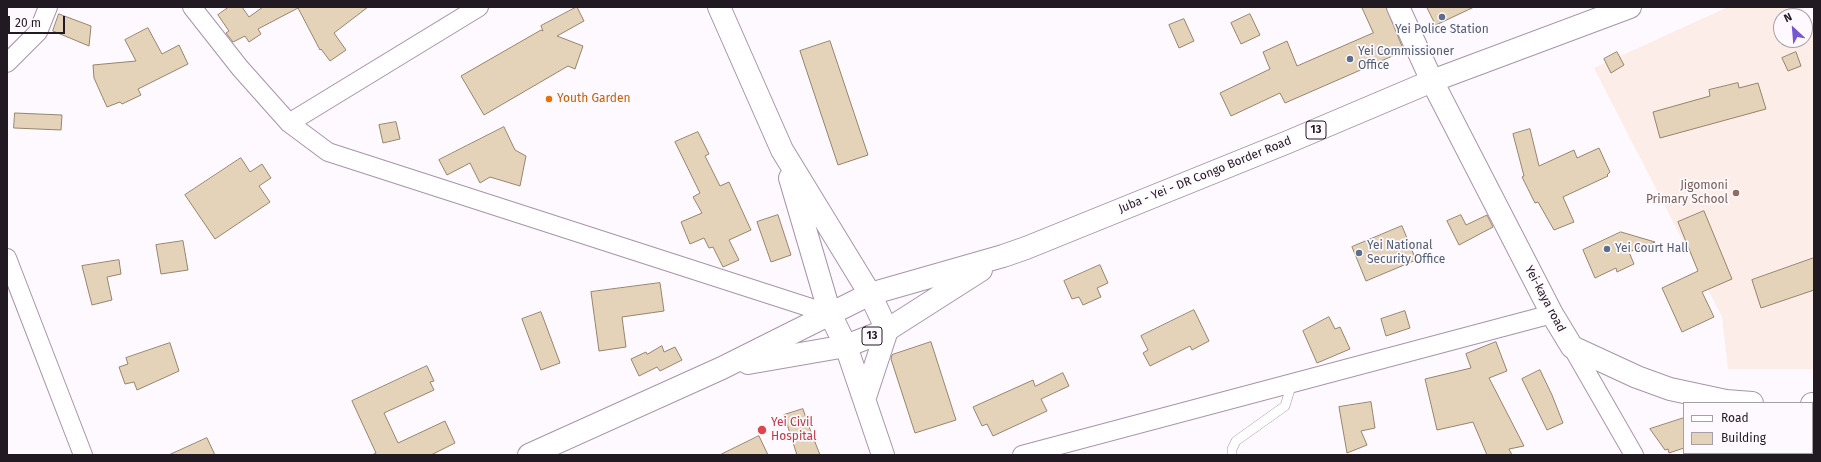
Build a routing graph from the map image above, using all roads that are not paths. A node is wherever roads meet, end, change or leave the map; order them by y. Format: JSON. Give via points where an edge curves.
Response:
{"nodes":[{"id":1,"x":48,"y":7,"type":"edge"},
{"id":2,"x":192,"y":7,"type":"edge"},
{"id":3,"x":479,"y":7,"type":"edge"},
{"id":4,"x":719,"y":7,"type":"edge"},
{"id":5,"x":1398,"y":7,"type":"edge"},
{"id":6,"x":1630,"y":7,"type":"edge"},
{"id":7,"x":7,"y":63,"type":"edge"},
{"id":8,"x":1432,"y":81,"type":"junction"},
{"id":9,"x":289,"y":123,"type":"junction"},
{"id":10,"x":782,"y":150,"type":"junction"},
{"id":11,"x":1003,"y":256,"type":"junction"},
{"id":12,"x":7,"y":258,"type":"edge"},
{"id":13,"x":870,"y":294,"type":"junction"},
{"id":14,"x":830,"y":314,"type":"junction"},
{"id":15,"x":1552,"y":314,"type":"junction"},
{"id":16,"x":887,"y":330,"type":"junction"},
{"id":17,"x":846,"y":346,"type":"junction"},
{"id":18,"x":1572,"y":347,"type":"junction"},
{"id":19,"x":722,"y":368,"type":"junction"},
{"id":20,"x":1292,"y":383,"type":"junction"},
{"id":21,"x":864,"y":397,"type":"junction"},
{"id":22,"x":1739,"y":402,"type":"edge"},
{"id":23,"x":83,"y":455,"type":"edge"},
{"id":24,"x":528,"y":455,"type":"edge"},
{"id":25,"x":883,"y":455,"type":"edge"},
{"id":26,"x":1022,"y":455,"type":"edge"},
{"id":27,"x":1232,"y":455,"type":"edge"},
{"id":28,"x":1634,"y":455,"type":"edge"}],
"edges":[{"from":1,"to":7,"type":"street","via":[[38,32]]},
{"from":2,"to":9,"type":"street","via":[[240,68]]},
{"from":3,"to":9,"type":"street"},
{"from":4,"to":10,"type":"main road"},
{"from":5,"to":8,"type":"main road","name":"Yei-kaya road"},
{"from":6,"to":8,"type":"main road","name":"Juba - Yei - DR Congo Border Road","number":"13"},
{"from":8,"to":11,"type":"main road","name":"Juba - Yei - DR Congo Border Road","number":"13","via":[[1288,142]]},
{"from":8,"to":15,"type":"main road","name":"Yei-kaya road"},
{"from":9,"to":14,"type":"street","via":[[328,152]]},
{"from":10,"to":13,"type":"main road"},
{"from":10,"to":14,"type":"main road"},
{"from":11,"to":13,"type":"main road","name":"Juba - Yei - DR Congo Border Road","number":"13"},
{"from":11,"to":16,"type":"main road","name":"Juba - Yei - DR Congo Border Road","number":"13"},
{"from":12,"to":23,"type":"street"},
{"from":13,"to":14,"type":"main road","name":"Juba - Yei - DR Congo Border Road","number":"13"},
{"from":13,"to":16,"type":"main road"},
{"from":14,"to":17,"type":"main road"},
{"from":14,"to":19,"type":"main road","name":"Juba - Yei - DR Congo Border Road"},
{"from":15,"to":18,"type":"main road","name":"Yei-kaya road"},
{"from":15,"to":20,"type":"street"},
{"from":16,"to":17,"type":"main road","name":"Juba - Yei - DR Congo Border Road","number":"13"},
{"from":16,"to":21,"type":"main road"},
{"from":17,"to":19,"type":"main road","name":"Juba - Yei - DR Congo Border Road","number":"13"},
{"from":17,"to":21,"type":"main road"},
{"from":18,"to":22,"type":"main road","via":[[1670,389]]},
{"from":18,"to":28,"type":"street"},
{"from":19,"to":24,"type":"main road","name":"Juba - Yei - DR Congo Border Road","number":"13"},
{"from":20,"to":26,"type":"street"},
{"from":20,"to":27,"type":"lane","via":[[1285,406],[1236,441]]},
{"from":21,"to":25,"type":"main road"}]}
